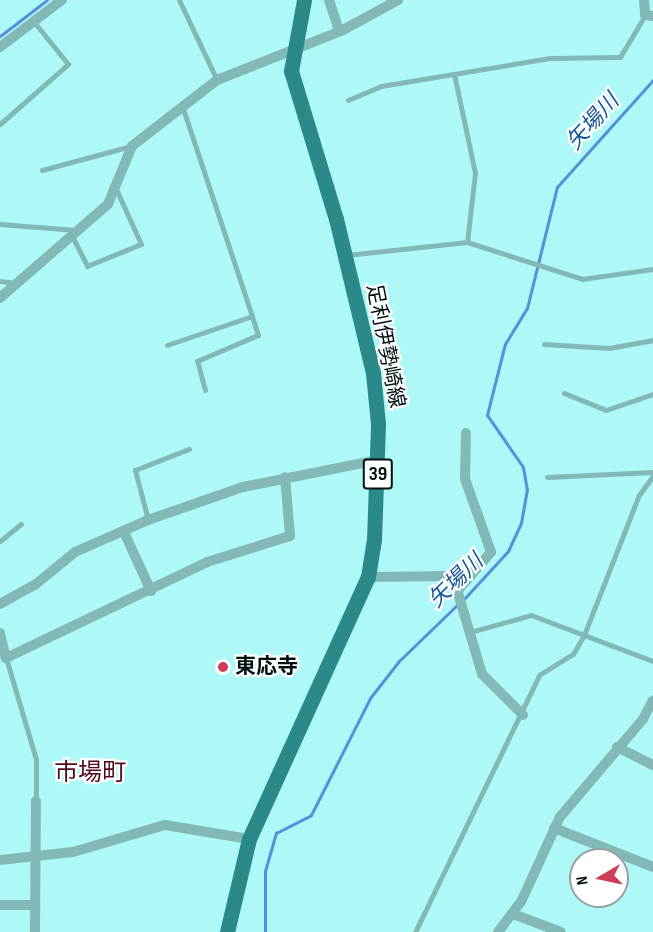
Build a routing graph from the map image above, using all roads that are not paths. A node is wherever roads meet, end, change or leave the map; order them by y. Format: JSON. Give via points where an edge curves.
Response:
{"nodes":[{"id":1,"x":62,"y":0,"type":"edge"},
{"id":2,"x":179,"y":0,"type":"edge"},
{"id":3,"x":304,"y":0,"type":"edge"},
{"id":4,"x":328,"y":0,"type":"edge"},
{"id":5,"x":398,"y":0,"type":"edge"},
{"id":6,"x":644,"y":0,"type":"edge"},
{"id":7,"x":649,"y":15,"type":"edge"},
{"id":8,"x":34,"y":22,"type":"junction"},
{"id":9,"x":339,"y":32,"type":"junction"},
{"id":10,"x":0,"y":47,"type":"edge"},
{"id":11,"x":293,"y":49,"type":"junction"},
{"id":12,"x":454,"y":74,"type":"junction"},
{"id":13,"x":217,"y":80,"type":"junction"},
{"id":14,"x":348,"y":100,"type":"dead end"},
{"id":15,"x":183,"y":108,"type":"junction"},
{"id":16,"x":0,"y":124,"type":"edge"},
{"id":17,"x":132,"y":146,"type":"junction"},
{"id":18,"x":42,"y":170,"type":"dead end"},
{"id":19,"x":117,"y":191,"type":"junction"},
{"id":20,"x":0,"y":224,"type":"edge"},
{"id":21,"x":75,"y":233,"type":"junction"},
{"id":22,"x":467,"y":242,"type":"junction"},
{"id":23,"x":345,"y":255,"type":"junction"},
{"id":24,"x":653,"y":269,"type":"edge"},
{"id":25,"x":0,"y":281,"type":"edge"},
{"id":26,"x":17,"y":283,"type":"junction"},
{"id":27,"x":0,"y":298,"type":"edge"},
{"id":28,"x":252,"y":316,"type":"junction"},
{"id":29,"x":653,"y":340,"type":"edge"},
{"id":30,"x":544,"y":344,"type":"dead end"},
{"id":31,"x":167,"y":345,"type":"dead end"},
{"id":32,"x":205,"y":390,"type":"dead end"},
{"id":33,"x":564,"y":393,"type":"dead end"},
{"id":34,"x":653,"y":394,"type":"edge"},
{"id":35,"x":466,"y":433,"type":"dead end"},
{"id":36,"x":189,"y":449,"type":"dead end"},
{"id":37,"x":378,"y":460,"type":"junction"},
{"id":38,"x":653,"y":474,"type":"edge"},
{"id":39,"x":285,"y":477,"type":"junction"},
{"id":40,"x":547,"y":477,"type":"dead end"},
{"id":41,"x":148,"y":520,"type":"junction"},
{"id":42,"x":21,"y":524,"type":"dead end"},
{"id":43,"x":124,"y":532,"type":"junction"},
{"id":44,"x":0,"y":541,"type":"edge"},
{"id":45,"x":368,"y":577,"type":"junction"},
{"id":46,"x":459,"y":589,"type":"junction"},
{"id":47,"x":151,"y":591,"type":"junction"},
{"id":48,"x":0,"y":604,"type":"edge"},
{"id":49,"x":470,"y":632,"type":"junction"},
{"id":50,"x":0,"y":633,"type":"edge"},
{"id":51,"x":584,"y":635,"type":"junction"},
{"id":52,"x":6,"y":658,"type":"junction"},
{"id":53,"x":653,"y":661,"type":"edge"},
{"id":54,"x":653,"y":700,"type":"edge"},
{"id":55,"x":523,"y":715,"type":"junction"},
{"id":56,"x":617,"y":747,"type":"junction"},
{"id":57,"x":653,"y":765,"type":"edge"},
{"id":58,"x":36,"y":801,"type":"joint"},
{"id":59,"x":554,"y":828,"type":"junction"},
{"id":60,"x":249,"y":839,"type":"junction"},
{"id":61,"x":34,"y":858,"type":"junction"},
{"id":62,"x":0,"y":860,"type":"edge"},
{"id":63,"x":653,"y":867,"type":"edge"},
{"id":64,"x":0,"y":905,"type":"edge"},
{"id":65,"x":34,"y":906,"type":"junction"},
{"id":66,"x":513,"y":914,"type":"junction"},
{"id":67,"x":35,"y":932,"type":"edge"},
{"id":68,"x":227,"y":932,"type":"edge"},
{"id":69,"x":415,"y":932,"type":"edge"},
{"id":70,"x":498,"y":932,"type":"edge"},
{"id":71,"x":561,"y":932,"type":"edge"}],
"edges":[{"from":1,"to":8,"type":"street"},
{"from":2,"to":13,"type":"lane"},
{"from":3,"to":11,"type":"main road","name":"足利伊勢崎線","number":"39"},
{"from":4,"to":9,"type":"street"},
{"from":5,"to":9,"type":"street"},
{"from":6,"to":7,"type":"street"},
{"from":7,"to":12,"type":"lane","via":[[621,57],[550,58]]},
{"from":8,"to":10,"type":"street"},
{"from":8,"to":16,"type":"lane","via":[[68,64]]},
{"from":9,"to":11,"type":"street"},
{"from":11,"to":13,"type":"street"},
{"from":11,"to":23,"type":"main road","name":"足利伊勢崎線","number":"39","via":[[296,93]]},
{"from":12,"to":14,"type":"lane","via":[[381,86]]},
{"from":12,"to":22,"type":"lane","via":[[475,173]]},
{"from":13,"to":15,"type":"street"},
{"from":15,"to":17,"type":"street"},
{"from":15,"to":28,"type":"lane"},
{"from":17,"to":18,"type":"lane"},
{"from":17,"to":19,"type":"street"},
{"from":19,"to":21,"type":"street"},
{"from":19,"to":21,"type":"lane","via":[[141,244],[87,266]]},
{"from":20,"to":21,"type":"lane"},
{"from":21,"to":26,"type":"street"},
{"from":22,"to":23,"type":"lane"},
{"from":22,"to":24,"type":"lane","via":[[582,279]]},
{"from":23,"to":37,"type":"main road","name":"足利伊勢崎線","number":"39","via":[[373,373]]},
{"from":25,"to":26,"type":"lane"},
{"from":26,"to":27,"type":"street"},
{"from":28,"to":31,"type":"lane"},
{"from":28,"to":32,"type":"lane","via":[[258,336],[197,362]]},
{"from":29,"to":30,"type":"lane","via":[[609,348]]},
{"from":33,"to":34,"type":"lane","via":[[606,410]]},
{"from":35,"to":46,"type":"street","via":[[465,479],[491,552]]},
{"from":36,"to":41,"type":"lane","via":[[135,470]]},
{"from":37,"to":39,"type":"street"},
{"from":37,"to":45,"type":"main road","name":"足利伊勢崎線","number":"39"},
{"from":38,"to":40,"type":"lane"},
{"from":38,"to":51,"type":"lane","via":[[639,495]]},
{"from":39,"to":41,"type":"street"},
{"from":39,"to":47,"type":"street","via":[[290,536],[207,562]]},
{"from":41,"to":43,"type":"street"},
{"from":42,"to":44,"type":"lane"},
{"from":43,"to":47,"type":"street"},
{"from":43,"to":48,"type":"street","via":[[75,552],[36,584]]},
{"from":45,"to":46,"type":"street","via":[[453,576]]},
{"from":45,"to":60,"type":"main road","name":"足利伊勢崎線","number":"39"},
{"from":46,"to":49,"type":"street"},
{"from":47,"to":52,"type":"street"},
{"from":49,"to":51,"type":"lane","via":[[531,615]]},
{"from":49,"to":55,"type":"street","via":[[482,674]]},
{"from":50,"to":52,"type":"street"},
{"from":51,"to":53,"type":"lane"},
{"from":51,"to":55,"type":"lane","via":[[573,654],[539,675]]},
{"from":52,"to":58,"type":"lane","via":[[36,759]]},
{"from":54,"to":56,"type":"street"},
{"from":55,"to":69,"type":"lane"},
{"from":56,"to":57,"type":"street"},
{"from":56,"to":59,"type":"street"},
{"from":58,"to":61,"type":"street"},
{"from":59,"to":63,"type":"street"},
{"from":59,"to":66,"type":"street"},
{"from":60,"to":61,"type":"street","via":[[165,825],[78,851]]},
{"from":60,"to":68,"type":"main road","name":"足利伊勢崎線","number":"39"},
{"from":61,"to":62,"type":"street"},
{"from":61,"to":65,"type":"street"},
{"from":64,"to":65,"type":"street"},
{"from":65,"to":67,"type":"street"},
{"from":66,"to":70,"type":"street"},
{"from":66,"to":71,"type":"street"}]}
